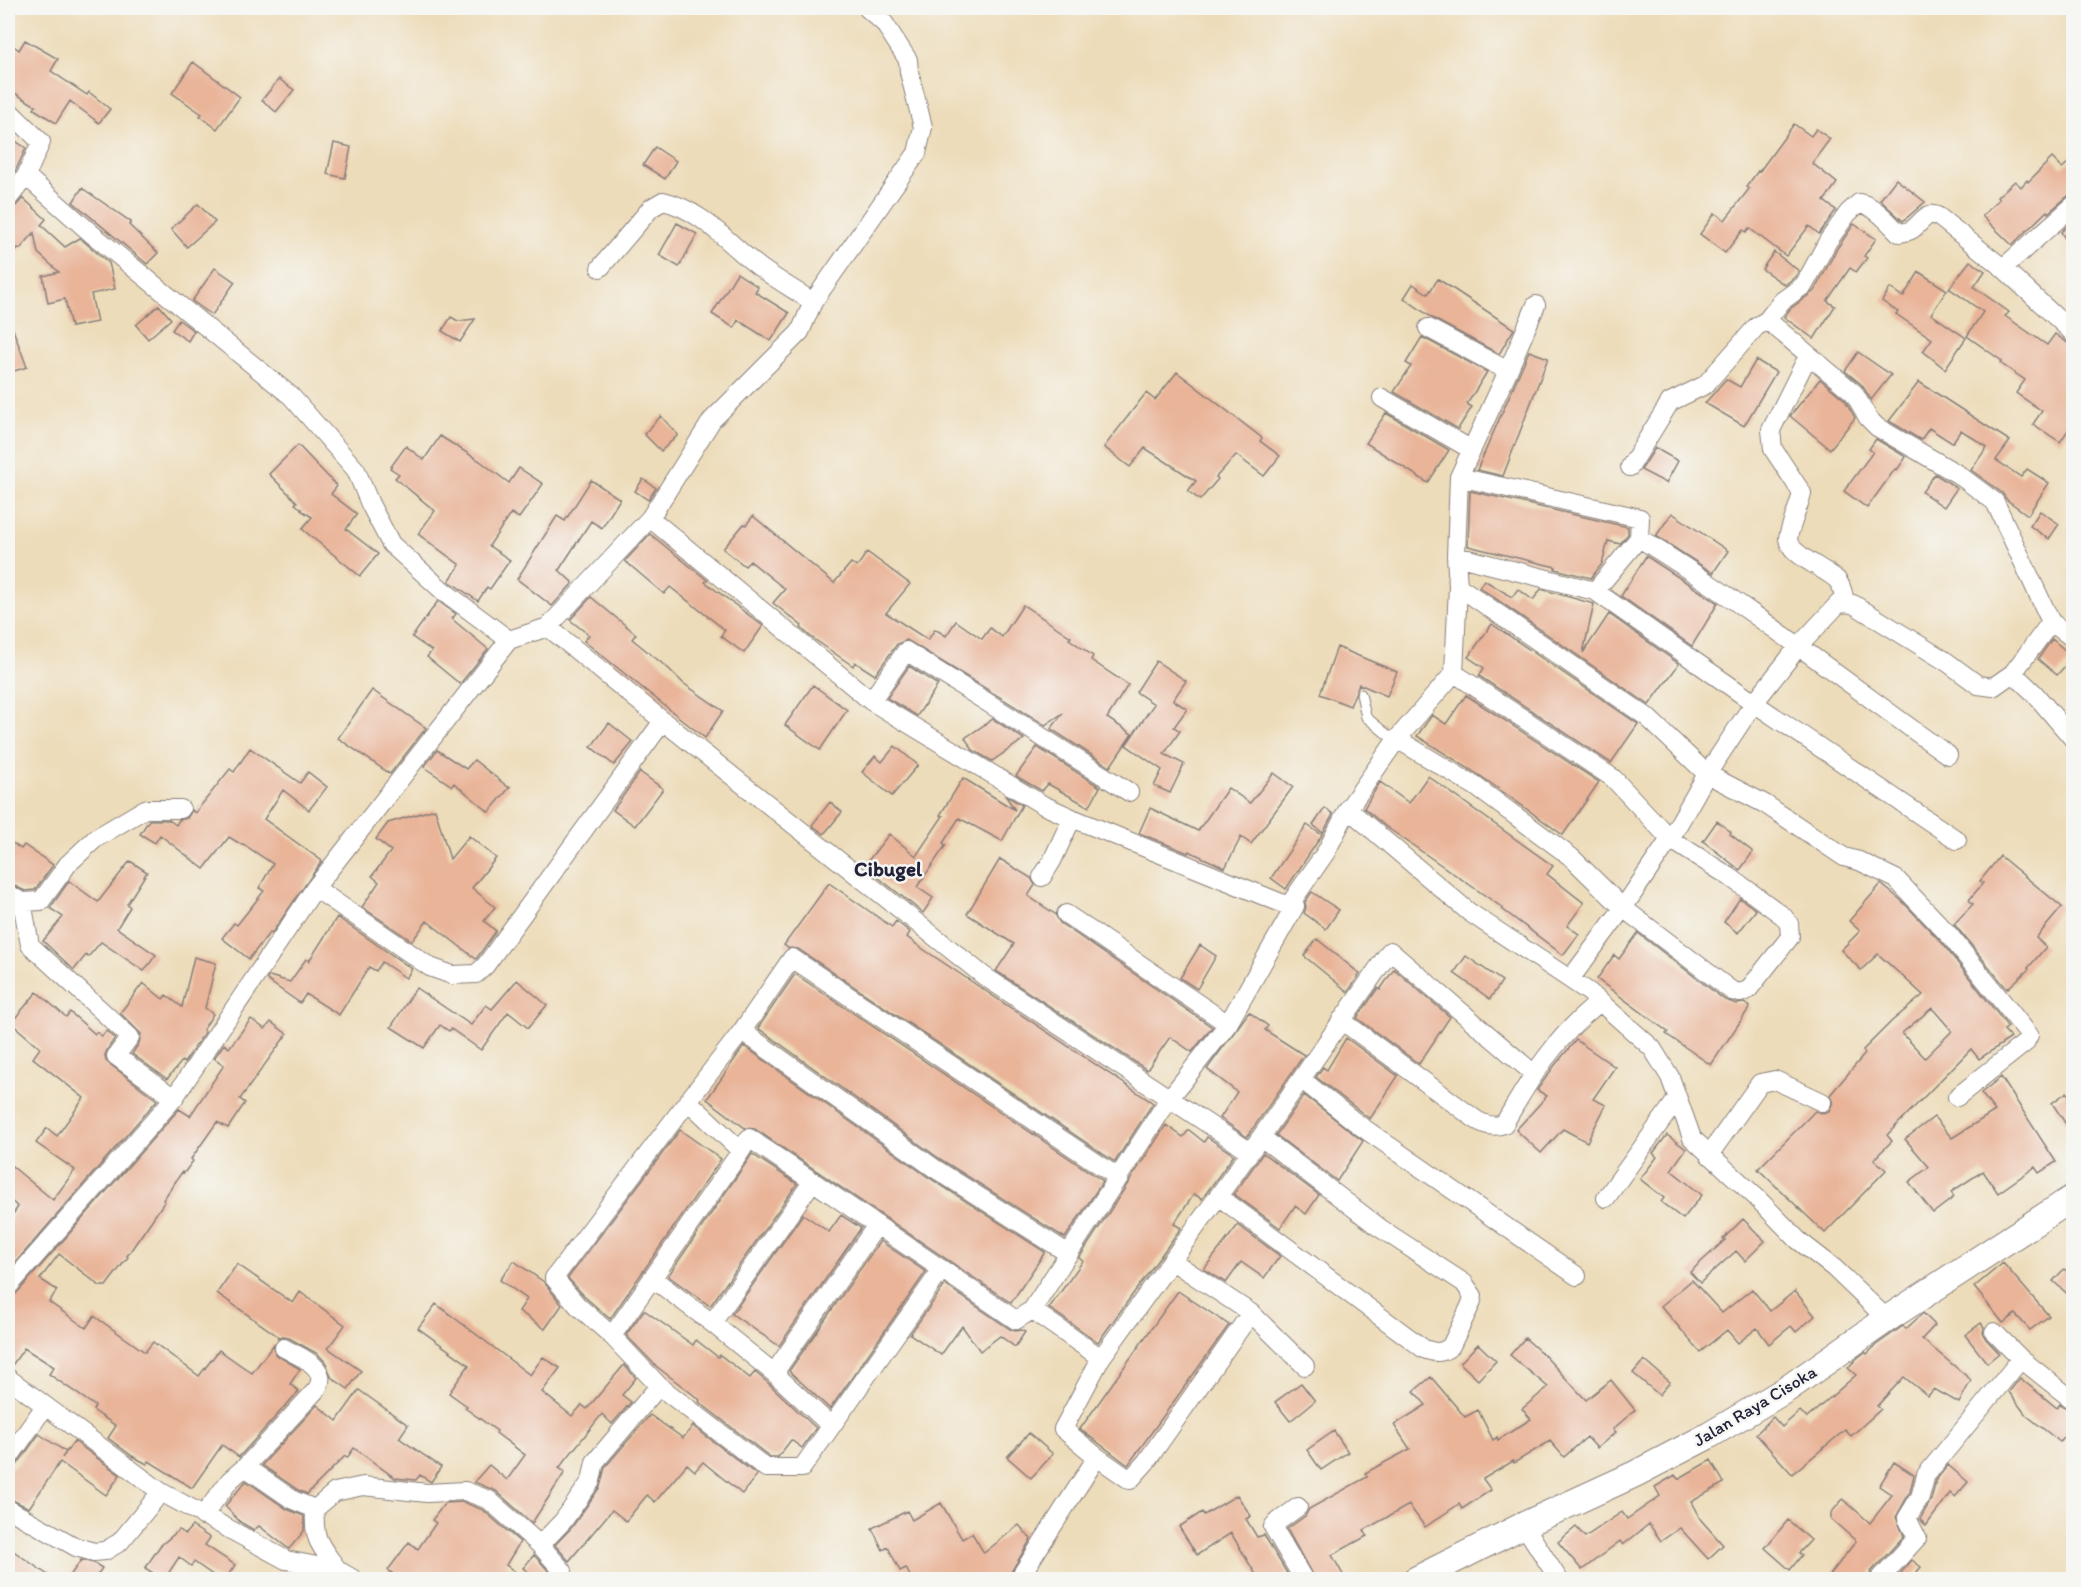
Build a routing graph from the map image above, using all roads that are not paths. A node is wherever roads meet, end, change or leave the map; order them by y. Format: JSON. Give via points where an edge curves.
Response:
{"nodes":[{"id":1,"x":867,"y":8,"type":"edge"},
{"id":2,"x":8,"y":110,"type":"edge"},
{"id":3,"x":26,"y":176,"type":"junction"},
{"id":4,"x":8,"y":199,"type":"edge"},
{"id":5,"x":2073,"y":205,"type":"edge"},
{"id":6,"x":600,"y":268,"type":"dead end"},
{"id":7,"x":2003,"y":268,"type":"junction"},
{"id":8,"x":813,"y":302,"type":"junction"},
{"id":9,"x":1536,"y":305,"type":"dead end"},
{"id":10,"x":1767,"y":320,"type":"junction"},
{"id":11,"x":1428,"y":328,"type":"dead end"},
{"id":12,"x":2073,"y":334,"type":"edge"},
{"id":13,"x":1808,"y":356,"type":"junction"},
{"id":14,"x":1508,"y":371,"type":"junction"},
{"id":15,"x":1382,"y":398,"type":"dead end"},
{"id":16,"x":1472,"y":450,"type":"junction"},
{"id":17,"x":1630,"y":467,"type":"dead end"},
{"id":18,"x":1459,"y":477,"type":"junction"},
{"id":19,"x":650,"y":518,"type":"junction"},
{"id":20,"x":1639,"y":538,"type":"junction"},
{"id":21,"x":1456,"y":556,"type":"junction"},
{"id":22,"x":1458,"y":586,"type":"junction"},
{"id":23,"x":1595,"y":591,"type":"junction"},
{"id":24,"x":1845,"y":602,"type":"junction"},
{"id":25,"x":2051,"y":622,"type":"junction"},
{"id":26,"x":548,"y":627,"type":"junction"},
{"id":27,"x":2073,"y":639,"type":"edge"},
{"id":28,"x":509,"y":640,"type":"junction"},
{"id":29,"x":1798,"y":647,"type":"junction"},
{"id":30,"x":1454,"y":673,"type":"junction"},
{"id":31,"x":2013,"y":673,"type":"junction"},
{"id":32,"x":1361,"y":694,"type":"dead end"},
{"id":33,"x":871,"y":701,"type":"junction"},
{"id":34,"x":1754,"y":703,"type":"junction"},
{"id":35,"x":663,"y":721,"type":"junction"},
{"id":36,"x":1397,"y":738,"type":"junction"},
{"id":37,"x":2073,"y":740,"type":"edge"},
{"id":38,"x":1948,"y":755,"type":"dead end"},
{"id":39,"x":1707,"y":774,"type":"junction"},
{"id":40,"x":1129,"y":792,"type":"dead end"},
{"id":41,"x":181,"y":808,"type":"dead end"},
{"id":42,"x":1348,"y":809,"type":"junction"},
{"id":43,"x":1072,"y":818,"type":"junction"},
{"id":44,"x":1670,"y":838,"type":"junction"},
{"id":45,"x":1957,"y":840,"type":"dead end"},
{"id":46,"x":1042,"y":877,"type":"dead end"},
{"id":47,"x":315,"y":888,"type":"junction"},
{"id":48,"x":15,"y":898,"type":"edge"},
{"id":49,"x":1295,"y":906,"type":"junction"},
{"id":50,"x":1623,"y":908,"type":"junction"},
{"id":51,"x":1065,"y":914,"type":"dead end"},
{"id":52,"x":1571,"y":978,"type":"junction"},
{"id":53,"x":1600,"y":1002,"type":"junction"},
{"id":54,"x":1341,"y":1020,"type":"junction"},
{"id":55,"x":1228,"y":1024,"type":"junction"},
{"id":56,"x":742,"y":1031,"type":"junction"},
{"id":57,"x":1533,"y":1073,"type":"junction"},
{"id":58,"x":1301,"y":1079,"type":"junction"},
{"id":59,"x":1957,"y":1097,"type":"dead end"},
{"id":60,"x":174,"y":1098,"type":"junction"},
{"id":61,"x":1169,"y":1099,"type":"junction"},
{"id":62,"x":1677,"y":1099,"type":"junction"},
{"id":63,"x":688,"y":1101,"type":"junction"},
{"id":64,"x":1822,"y":1102,"type":"dead end"},
{"id":65,"x":1261,"y":1137,"type":"junction"},
{"id":66,"x":741,"y":1151,"type":"junction"},
{"id":67,"x":1249,"y":1151,"type":"junction"},
{"id":68,"x":1709,"y":1155,"type":"junction"},
{"id":69,"x":1119,"y":1179,"type":"junction"},
{"id":70,"x":813,"y":1181,"type":"junction"},
{"id":71,"x":1218,"y":1196,"type":"junction"},
{"id":72,"x":2073,"y":1197,"type":"edge"},
{"id":73,"x":1606,"y":1198,"type":"dead end"},
{"id":74,"x":877,"y":1224,"type":"junction"},
{"id":75,"x":1069,"y":1254,"type":"junction"},
{"id":76,"x":1172,"y":1261,"type":"junction"},
{"id":77,"x":942,"y":1269,"type":"junction"},
{"id":78,"x":1577,"y":1276,"type":"dead end"},
{"id":79,"x":652,"y":1278,"type":"junction"},
{"id":80,"x":8,"y":1287,"type":"edge"},
{"id":81,"x":1032,"y":1310,"type":"junction"},
{"id":82,"x":1251,"y":1313,"type":"junction"},
{"id":83,"x":1887,"y":1319,"type":"junction"},
{"id":84,"x":712,"y":1323,"type":"junction"},
{"id":85,"x":1994,"y":1332,"type":"dead end"},
{"id":86,"x":612,"y":1336,"type":"junction"},
{"id":87,"x":284,"y":1348,"type":"dead end"},
{"id":88,"x":1101,"y":1358,"type":"junction"},
{"id":89,"x":2021,"y":1359,"type":"junction"},
{"id":90,"x":1305,"y":1366,"type":"dead end"},
{"id":91,"x":774,"y":1373,"type":"junction"},
{"id":92,"x":8,"y":1378,"type":"edge"},
{"id":93,"x":659,"y":1386,"type":"junction"},
{"id":94,"x":2073,"y":1401,"type":"edge"},
{"id":95,"x":45,"y":1406,"type":"junction"},
{"id":96,"x":831,"y":1426,"type":"junction"},
{"id":97,"x":1097,"y":1457,"type":"junction"},
{"id":98,"x":8,"y":1459,"type":"edge"},
{"id":99,"x":245,"y":1467,"type":"junction"},
{"id":100,"x":161,"y":1492,"type":"junction"},
{"id":101,"x":1298,"y":1507,"type":"dead end"},
{"id":102,"x":8,"y":1509,"type":"edge"},
{"id":103,"x":315,"y":1509,"type":"junction"},
{"id":104,"x":203,"y":1516,"type":"junction"},
{"id":105,"x":1524,"y":1525,"type":"junction"},
{"id":106,"x":540,"y":1545,"type":"junction"},
{"id":107,"x":338,"y":1570,"type":"junction"},
{"id":108,"x":563,"y":1570,"type":"dead end"},
{"id":109,"x":355,"y":1580,"type":"edge"},
{"id":110,"x":1018,"y":1580,"type":"edge"},
{"id":111,"x":1304,"y":1580,"type":"edge"},
{"id":112,"x":1415,"y":1580,"type":"edge"},
{"id":113,"x":1559,"y":1580,"type":"edge"},
{"id":114,"x":1879,"y":1580,"type":"edge"}],
"edges":[{"from":1,"to":8,"type":"street","via":[[884,23],[908,60],[923,127],[911,163]]},
{"from":2,"to":3,"type":"street","via":[[41,142]]},
{"from":3,"to":4,"type":"street"},
{"from":3,"to":28,"type":"street","via":[[291,396],[356,470],[392,544],[442,590]]},
{"from":5,"to":7,"type":"street"},
{"from":6,"to":8,"type":"street","via":[[651,208],[663,201],[705,221],[761,269]]},
{"from":7,"to":10,"type":"street","via":[[1934,214],[1927,215],[1912,230],[1899,233],[1883,217],[1859,203],[1828,241],[1804,285],[1782,301]]},
{"from":7,"to":12,"type":"street"},
{"from":8,"to":19,"type":"street","via":[[800,332],[712,420]]},
{"from":9,"to":14,"type":"street"},
{"from":10,"to":13,"type":"street"},
{"from":10,"to":17,"type":"street","via":[[1756,327],[1705,385],[1670,402]]},
{"from":11,"to":14,"type":"street"},
{"from":13,"to":24,"type":"street","via":[[1771,430],[1773,449],[1802,493],[1788,538],[1791,546],[1836,579]]},
{"from":13,"to":25,"type":"street","via":[[1854,393],[1877,427],[1959,475],[1995,502]]},
{"from":14,"to":16,"type":"street"},
{"from":15,"to":16,"type":"street"},
{"from":16,"to":18,"type":"street"},
{"from":18,"to":20,"type":"street","via":[[1640,518]]},
{"from":18,"to":21,"type":"street"},
{"from":19,"to":26,"type":"street"},
{"from":19,"to":33,"type":"street"},
{"from":20,"to":23,"type":"street"},
{"from":20,"to":29,"type":"street"},
{"from":21,"to":22,"type":"street"},
{"from":21,"to":23,"type":"street"},
{"from":22,"to":30,"type":"street"},
{"from":22,"to":39,"type":"street","via":[[1647,717]]},
{"from":23,"to":34,"type":"street"},
{"from":24,"to":29,"type":"street","via":[[1839,603]]},
{"from":24,"to":31,"type":"street","via":[[1947,662],[1978,685],[1993,687]]},
{"from":25,"to":27,"type":"street"},
{"from":25,"to":31,"type":"street"},
{"from":26,"to":28,"type":"street"},
{"from":26,"to":35,"type":"street"},
{"from":28,"to":47,"type":"street"},
{"from":29,"to":34,"type":"street"},
{"from":29,"to":38,"type":"street"},
{"from":30,"to":36,"type":"street"},
{"from":30,"to":44,"type":"street","via":[[1613,778]]},
{"from":31,"to":37,"type":"street"},
{"from":32,"to":36,"type":"lane","via":[[1366,717]]},
{"from":33,"to":40,"type":"street","via":[[906,651]]},
{"from":33,"to":43,"type":"street","via":[[1043,805]]},
{"from":34,"to":39,"type":"street"},
{"from":34,"to":45,"type":"street"},
{"from":35,"to":47,"type":"street","via":[[476,974],[452,975],[430,967]]},
{"from":35,"to":61,"type":"street","via":[[984,976]]},
{"from":36,"to":42,"type":"street"},
{"from":36,"to":50,"type":"street","via":[[1475,786],[1571,857]]},
{"from":39,"to":44,"type":"street"},
{"from":39,"to":59,"type":"street","via":[[1765,804],[1844,857],[1896,879],[1950,936],[2029,1035],[2025,1043]]},
{"from":41,"to":48,"type":"street","via":[[145,809],[96,838],[68,864],[41,901]]},
{"from":42,"to":49,"type":"street","via":[[1326,852],[1292,901]]},
{"from":42,"to":52,"type":"street","via":[[1469,912]]},
{"from":43,"to":46,"type":"street"},
{"from":43,"to":49,"type":"street"},
{"from":44,"to":50,"type":"street"},
{"from":44,"to":50,"type":"street","via":[[1783,916],[1790,924],[1790,937],[1749,990],[1740,993],[1732,991]]},
{"from":47,"to":60,"type":"street"},
{"from":48,"to":60,"type":"street","via":[[30,945],[130,1037],[117,1056]]},
{"from":49,"to":55,"type":"street"},
{"from":50,"to":52,"type":"street"},
{"from":51,"to":55,"type":"street"},
{"from":52,"to":53,"type":"street"},
{"from":53,"to":57,"type":"street","via":[[1579,1018]]},
{"from":53,"to":62,"type":"street","via":[[1652,1048],[1670,1077]]},
{"from":54,"to":57,"type":"street","via":[[1488,1126],[1504,1124]]},
{"from":54,"to":57,"type":"street","via":[[1390,951]]},
{"from":54,"to":58,"type":"street"},
{"from":55,"to":61,"type":"street"},
{"from":56,"to":63,"type":"street"},
{"from":56,"to":69,"type":"street","via":[[792,958]]},
{"from":56,"to":75,"type":"street","via":[[934,1168]]},
{"from":58,"to":65,"type":"street"},
{"from":58,"to":78,"type":"street","via":[[1359,1125]]},
{"from":60,"to":80,"type":"street"},
{"from":61,"to":67,"type":"street"},
{"from":61,"to":69,"type":"street"},
{"from":62,"to":68,"type":"street","via":[[1692,1138]]},
{"from":62,"to":73,"type":"street"},
{"from":63,"to":66,"type":"street"},
{"from":63,"to":86,"type":"street","via":[[554,1278]]},
{"from":64,"to":68,"type":"street","via":[[1775,1080],[1760,1083]]},
{"from":65,"to":67,"type":"street"},
{"from":65,"to":71,"type":"street","via":[[1380,1228],[1464,1283],[1473,1296],[1472,1304],[1451,1346],[1439,1353],[1424,1349]]},
{"from":66,"to":70,"type":"street","via":[[749,1138]]},
{"from":66,"to":79,"type":"street"},
{"from":67,"to":71,"type":"street"},
{"from":68,"to":83,"type":"street"},
{"from":69,"to":75,"type":"street"},
{"from":70,"to":74,"type":"street"},
{"from":70,"to":84,"type":"street"},
{"from":71,"to":76,"type":"street"},
{"from":72,"to":83,"type":"street","name":"Jalan Raya Cisoka"},
{"from":74,"to":77,"type":"street"},
{"from":74,"to":91,"type":"street"},
{"from":75,"to":81,"type":"street"},
{"from":76,"to":82,"type":"street"},
{"from":76,"to":88,"type":"street"},
{"from":77,"to":81,"type":"street","via":[[1016,1320]]},
{"from":77,"to":96,"type":"street"},
{"from":79,"to":84,"type":"street"},
{"from":79,"to":86,"type":"street"},
{"from":81,"to":88,"type":"street"},
{"from":82,"to":90,"type":"street"},
{"from":82,"to":97,"type":"street","via":[[1130,1480]]},
{"from":83,"to":105,"type":"street","name":"Jalan Raya Cisoka","via":[[1787,1389],[1708,1436]]},
{"from":84,"to":91,"type":"street"},
{"from":85,"to":89,"type":"street"},
{"from":86,"to":93,"type":"street"},
{"from":87,"to":99,"type":"street","via":[[316,1366],[322,1381]]},
{"from":88,"to":97,"type":"street","via":[[1063,1429]]},
{"from":89,"to":94,"type":"street"},
{"from":89,"to":114,"type":"street","via":[[1926,1474],[1920,1497],[1907,1518],[1917,1538]]},
{"from":91,"to":96,"type":"street"},
{"from":92,"to":95,"type":"street"},
{"from":93,"to":96,"type":"street","via":[[766,1468],[802,1468]]},
{"from":93,"to":106,"type":"street","via":[[595,1462],[591,1482]]},
{"from":95,"to":98,"type":"street"},
{"from":95,"to":100,"type":"street"},
{"from":97,"to":110,"type":"street"},
{"from":99,"to":103,"type":"street","via":[[292,1500]]},
{"from":99,"to":104,"type":"street","via":[[230,1479]]},
{"from":100,"to":102,"type":"street","via":[[120,1542],[105,1551],[76,1547]]},
{"from":100,"to":104,"type":"street"},
{"from":101,"to":111,"type":"street","via":[[1273,1527]]},
{"from":103,"to":106,"type":"street","via":[[335,1492],[363,1486],[427,1493],[465,1491],[489,1500]]},
{"from":103,"to":107,"type":"street","via":[[317,1541]]},
{"from":104,"to":107,"type":"street","via":[[286,1560]]},
{"from":105,"to":112,"type":"street","name":"Jalan Raya Cisoka"},
{"from":105,"to":113,"type":"street"},
{"from":106,"to":108,"type":"street"},
{"from":107,"to":109,"type":"street"}]}
